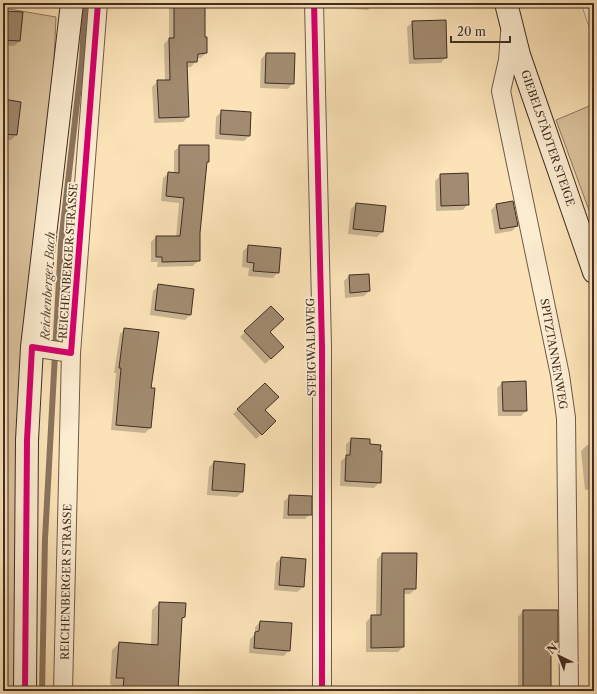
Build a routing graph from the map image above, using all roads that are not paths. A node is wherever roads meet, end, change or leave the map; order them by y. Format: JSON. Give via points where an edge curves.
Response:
{"nodes":[{"id":1,"x":72,"y":3,"type":"edge"},
{"id":2,"x":98,"y":3,"type":"edge"},
{"id":3,"x":314,"y":3,"type":"edge"},
{"id":4,"x":586,"y":3,"type":"edge"},
{"id":5,"x":508,"y":12,"type":"edge"},
{"id":6,"x":594,"y":27,"type":"edge"},
{"id":7,"x":594,"y":272,"type":"edge"},
{"id":8,"x":37,"y":348,"type":"junction"},
{"id":9,"x":67,"y":352,"type":"junction"},
{"id":10,"x":26,"y":691,"type":"edge"},
{"id":11,"x":63,"y":691,"type":"edge"},
{"id":12,"x":322,"y":691,"type":"edge"},
{"id":13,"x":569,"y":691,"type":"edge"}],
"edges":[{"from":1,"to":8,"type":"main road","name":"REICHENBERGER STRASSE"},
{"from":2,"to":9,"type":"street","name":"REICHENBERGER STRASSE"},
{"from":3,"to":12,"type":"street","name":"STEIGWALDWEG","via":[[322,347]]},
{"from":4,"to":6,"type":"lane"},
{"from":5,"to":7,"type":"main road","name":"GIEBELSTÄDTER STEIGE","via":[[518,55]]},
{"from":5,"to":13,"type":"street","name":"SPITZTANNENWEG","via":[[508,60],[501,91],[560,375],[566,418]]},
{"from":8,"to":9,"type":"street","name":"REICHENBERGER STRASSE"},
{"from":8,"to":10,"type":"main road","name":"REICHENBERGER STRASSE","via":[[27,440]]},
{"from":9,"to":11,"type":"street","name":"REICHENBERGER STRASSE"}]}
